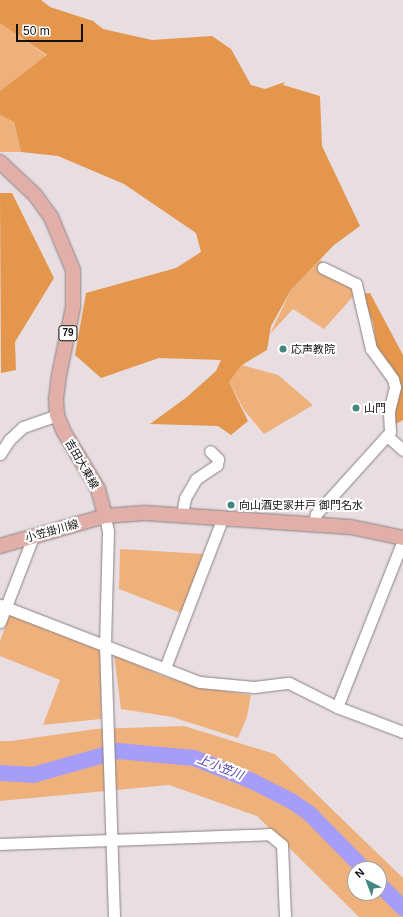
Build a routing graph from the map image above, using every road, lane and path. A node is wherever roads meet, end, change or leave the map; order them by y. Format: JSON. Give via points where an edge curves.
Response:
{"nodes":[{"id":1,"x":0,"y":162,"type":"edge"},
{"id":2,"x":323,"y":268,"type":"dead end"},
{"id":3,"x":57,"y":415,"type":"junction"},
{"id":4,"x":387,"y":436,"type":"junction"},
{"id":5,"x":403,"y":450,"type":"edge"},
{"id":6,"x":210,"y":451,"type":"dead end"},
{"id":7,"x":0,"y":454,"type":"edge"},
{"id":8,"x":182,"y":514,"type":"junction"},
{"id":9,"x":105,"y":516,"type":"junction"},
{"id":10,"x":223,"y":517,"type":"junction"},
{"id":11,"x":312,"y":524,"type":"junction"},
{"id":12,"x":33,"y":537,"type":"junction"},
{"id":13,"x":403,"y":539,"type":"edge"},
{"id":14,"x":0,"y":546,"type":"edge"},
{"id":15,"x":3,"y":606,"type":"edge"},
{"id":16,"x":0,"y":622,"type":"edge"},
{"id":17,"x":105,"y":645,"type":"junction"},
{"id":18,"x":165,"y":668,"type":"junction"},
{"id":19,"x":337,"y":707,"type":"junction"},
{"id":20,"x":403,"y":732,"type":"edge"},
{"id":21,"x":111,"y":841,"type":"junction"},
{"id":22,"x":0,"y":844,"type":"edge"},
{"id":23,"x":114,"y":917,"type":"edge"},
{"id":24,"x":284,"y":917,"type":"edge"}],
"edges":[{"from":1,"to":3,"type":"main road","name":"吉田大東線","number":"79","via":[[35,195],[51,217],[73,270],[72,306],[59,375]]},
{"from":2,"to":4,"type":"street","via":[[356,284],[371,349],[393,379],[395,387],[389,411],[390,432]]},
{"from":3,"to":7,"type":"street","via":[[23,428],[9,440]]},
{"from":3,"to":9,"type":"main road","name":"吉田大東線","number":"79","via":[[64,432],[98,489]]},
{"from":4,"to":5,"type":"street"},
{"from":4,"to":11,"type":"street","via":[[316,514]]},
{"from":6,"to":8,"type":"street","via":[[218,459],[217,465],[196,480],[185,498]]},
{"from":8,"to":9,"type":"main road","via":[[145,512]]},
{"from":8,"to":10,"type":"main road"},
{"from":9,"to":12,"type":"main road","name":"小笠掛川線"},
{"from":9,"to":17,"type":"street","via":[[109,576]]},
{"from":10,"to":11,"type":"main road"},
{"from":10,"to":18,"type":"street"},
{"from":11,"to":13,"type":"main road","via":[[372,530]]},
{"from":12,"to":14,"type":"main road","name":"小笠掛川線"},
{"from":12,"to":15,"type":"street"},
{"from":13,"to":19,"type":"street"},
{"from":15,"to":16,"type":"street"},
{"from":15,"to":17,"type":"street"},
{"from":17,"to":18,"type":"street"},
{"from":17,"to":21,"type":"street","via":[[107,778]]},
{"from":18,"to":19,"type":"street","via":[[200,682],[254,687],[289,683]]},
{"from":19,"to":20,"type":"street"},
{"from":21,"to":22,"type":"street"},
{"from":21,"to":23,"type":"street"},
{"from":21,"to":24,"type":"street","via":[[269,834],[282,845]]}]}
